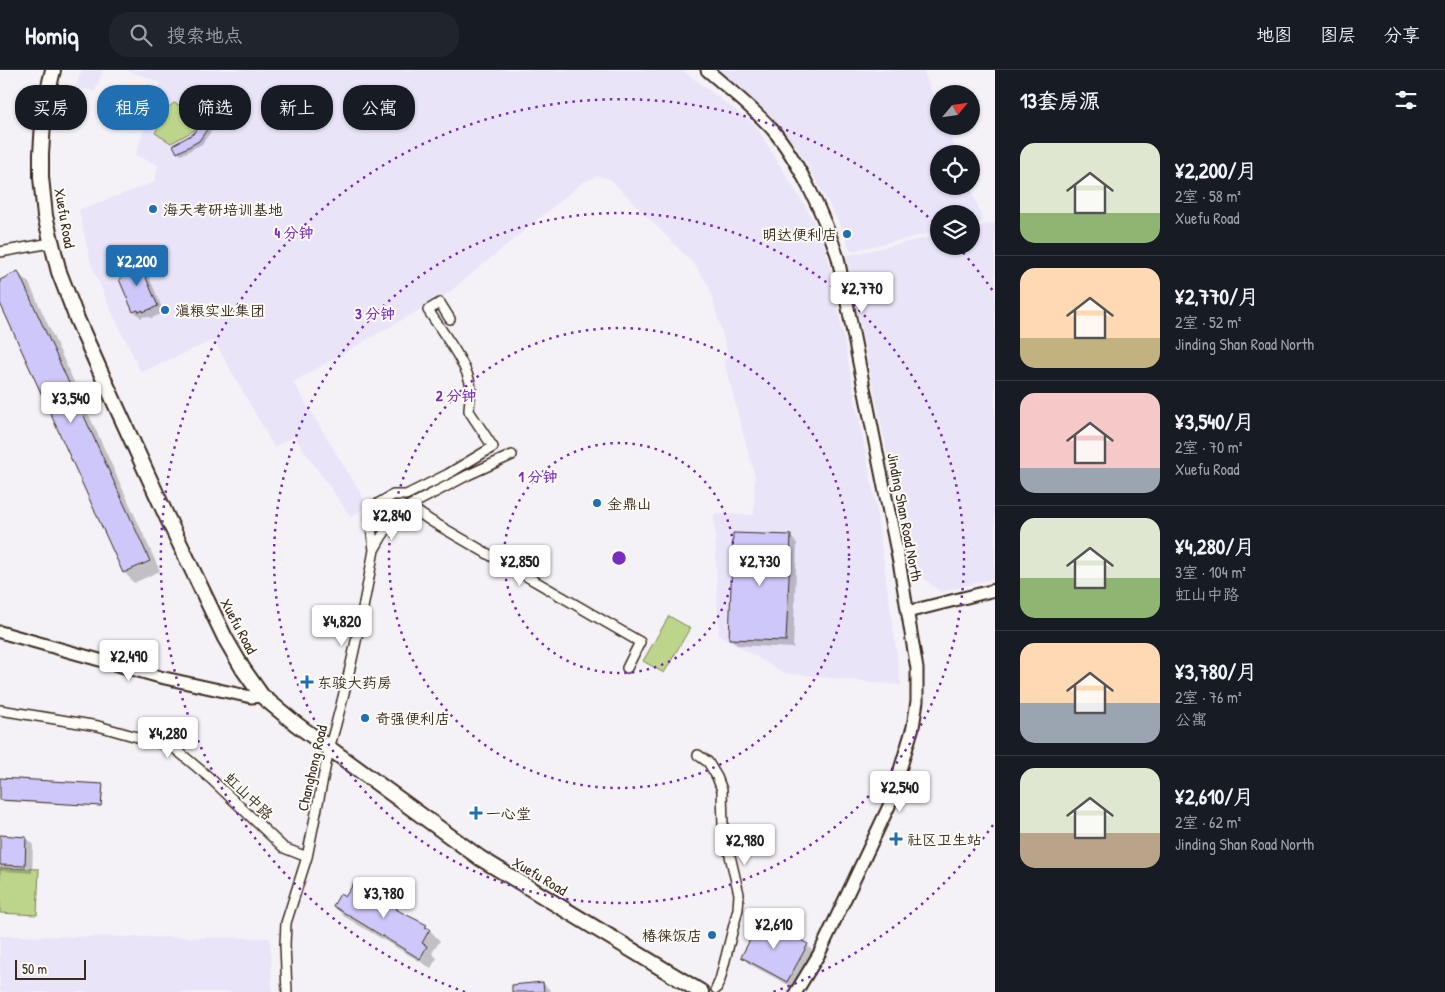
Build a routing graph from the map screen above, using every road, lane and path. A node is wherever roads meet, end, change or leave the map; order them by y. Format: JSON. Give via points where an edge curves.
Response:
{"nodes":[{"id":1,"x":53,"y":70,"type":"edge"},
{"id":2,"x":707,"y":70,"type":"edge"},
{"id":3,"x":51,"y":243,"type":"junction"},
{"id":4,"x":0,"y":252,"type":"edge"},
{"id":5,"x":450,"y":319,"type":"dead end"},
{"id":6,"x":512,"y":455,"type":"dead end"},
{"id":7,"x":409,"y":506,"type":"junction"},
{"id":8,"x":374,"y":550,"type":"junction"},
{"id":9,"x":995,"y":590,"type":"edge"},
{"id":10,"x":907,"y":612,"type":"junction"},
{"id":11,"x":0,"y":632,"type":"edge"},
{"id":12,"x":627,"y":668,"type":"dead end"},
{"id":13,"x":262,"y":696,"type":"junction"},
{"id":14,"x":0,"y":710,"type":"edge"},
{"id":15,"x":329,"y":749,"type":"junction"},
{"id":16,"x":698,"y":755,"type":"dead end"},
{"id":17,"x":307,"y":857,"type":"junction"},
{"id":18,"x":716,"y":989,"type":"dead end"},
{"id":19,"x":287,"y":992,"type":"edge"},
{"id":20,"x":702,"y":992,"type":"edge"},
{"id":21,"x":796,"y":992,"type":"edge"}],
"edges":[{"from":1,"to":3,"type":"main road","name":"Xuefu Road","via":[[44,107],[41,154],[44,206]]},
{"from":2,"to":10,"type":"street","name":"Jinding Shan Road North","via":[[774,131],[830,233],[838,258]]},
{"from":3,"to":4,"type":"street"},
{"from":3,"to":13,"type":"main road","name":"Xuefu Road","via":[[77,318],[166,515],[225,638]]},
{"from":5,"to":8,"type":"street","via":[[440,304],[428,310],[460,360],[471,388],[469,411],[493,447],[406,495],[393,495],[379,503],[371,512],[370,520]]},
{"from":6,"to":7,"type":"street"},
{"from":7,"to":8,"type":"street","via":[[398,514]]},
{"from":7,"to":12,"type":"street","via":[[431,522],[640,642]]},
{"from":8,"to":15,"type":"street","name":"Changhong Road"},
{"from":9,"to":10,"type":"street"},
{"from":10,"to":21,"type":"street","name":"Jinding Shan Road North","via":[[917,669],[913,727],[888,806],[820,954]]},
{"from":11,"to":13,"type":"street","via":[[160,677],[251,697]]},
{"from":13,"to":15,"type":"main road","name":"Xuefu Road"},
{"from":14,"to":17,"type":"street","name":"虹山中路","via":[[98,726],[173,747],[284,848]]},
{"from":15,"to":17,"type":"street","name":"Changhong Road"},
{"from":15,"to":20,"type":"main road","name":"Xuefu Road","via":[[480,858]]},
{"from":16,"to":18,"type":"street","via":[[708,762],[722,790],[723,826],[739,894],[738,909]]},
{"from":17,"to":19,"type":"street","name":"Changhong Road","via":[[286,923]]}]}
